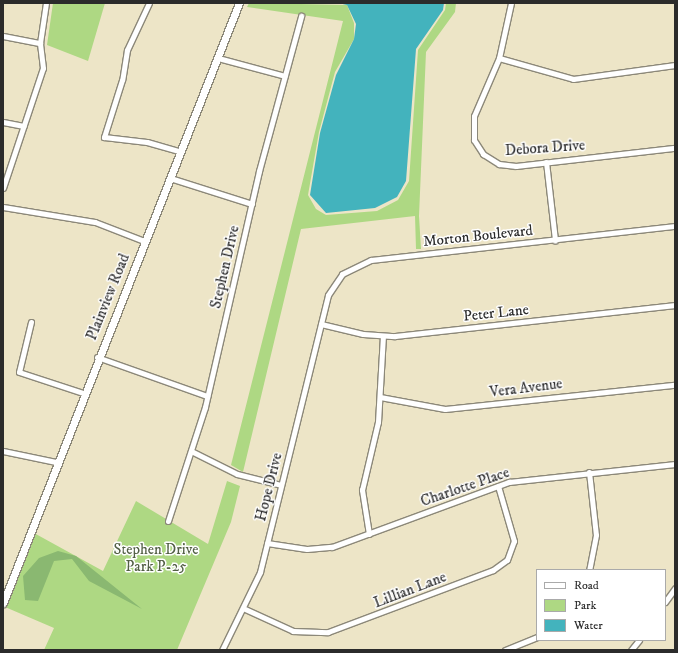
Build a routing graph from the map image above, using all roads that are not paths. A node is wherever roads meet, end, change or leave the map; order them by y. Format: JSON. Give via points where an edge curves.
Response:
{"nodes":[{"id":1,"x":46,"y":3,"type":"edge"},
{"id":2,"x":149,"y":3,"type":"edge"},
{"id":3,"x":239,"y":3,"type":"edge"},
{"id":4,"x":511,"y":3,"type":"edge"},
{"id":5,"x":301,"y":16,"type":"dead end"},
{"id":6,"x":3,"y":36,"type":"edge"},
{"id":7,"x":40,"y":43,"type":"junction"},
{"id":8,"x":218,"y":58,"type":"junction"},
{"id":9,"x":499,"y":58,"type":"junction"},
{"id":10,"x":675,"y":65,"type":"edge"},
{"id":11,"x":285,"y":76,"type":"junction"},
{"id":12,"x":3,"y":122,"type":"edge"},
{"id":13,"x":24,"y":126,"type":"junction"},
{"id":14,"x":675,"y":148,"type":"edge"},
{"id":15,"x":181,"y":152,"type":"junction"},
{"id":16,"x":546,"y":162,"type":"junction"},
{"id":17,"x":170,"y":178,"type":"junction"},
{"id":18,"x":3,"y":188,"type":"edge"},
{"id":19,"x":252,"y":204,"type":"junction"},
{"id":20,"x":3,"y":207,"type":"edge"},
{"id":21,"x":675,"y":226,"type":"edge"},
{"id":22,"x":555,"y":240,"type":"junction"},
{"id":23,"x":144,"y":241,"type":"junction"},
{"id":24,"x":675,"y":305,"type":"edge"},
{"id":25,"x":31,"y":322,"type":"dead end"},
{"id":26,"x":321,"y":324,"type":"junction"},
{"id":27,"x":383,"y":336,"type":"junction"},
{"id":28,"x":97,"y":357,"type":"junction"},
{"id":29,"x":675,"y":385,"type":"edge"},
{"id":30,"x":83,"y":393,"type":"junction"},
{"id":31,"x":208,"y":396,"type":"junction"},
{"id":32,"x":380,"y":398,"type":"junction"},
{"id":33,"x":191,"y":450,"type":"junction"},
{"id":34,"x":3,"y":451,"type":"edge"},
{"id":35,"x":56,"y":462,"type":"junction"},
{"id":36,"x":675,"y":464,"type":"edge"},
{"id":37,"x":589,"y":472,"type":"junction"},
{"id":38,"x":281,"y":485,"type":"junction"},
{"id":39,"x":498,"y":486,"type":"junction"},
{"id":40,"x":168,"y":521,"type":"dead end"},
{"id":41,"x":369,"y":534,"type":"junction"},
{"id":42,"x":267,"y":543,"type":"junction"},
{"id":43,"x":589,"y":569,"type":"edge"},
{"id":44,"x":675,"y":588,"type":"edge"},
{"id":45,"x":666,"y":601,"type":"edge"},
{"id":46,"x":3,"y":603,"type":"edge"},
{"id":47,"x":245,"y":609,"type":"junction"},
{"id":48,"x":536,"y":637,"type":"edge"},
{"id":49,"x":637,"y":641,"type":"edge"},
{"id":50,"x":222,"y":650,"type":"edge"},
{"id":51,"x":505,"y":650,"type":"edge"},
{"id":52,"x":632,"y":650,"type":"edge"}],
"edges":[{"from":1,"to":7,"type":"street"},
{"from":2,"to":15,"type":"street","via":[[127,50],[122,80],[104,137],[147,142]]},
{"from":3,"to":8,"type":"main road","name":"Plainview Road"},
{"from":4,"to":9,"type":"street","name":"Debora Drive"},
{"from":5,"to":11,"type":"street","name":"Stephen Drive"},
{"from":6,"to":7,"type":"street"},
{"from":7,"to":13,"type":"street","via":[[43,68]]},
{"from":8,"to":11,"type":"street"},
{"from":8,"to":15,"type":"main road","name":"Plainview Road"},
{"from":9,"to":10,"type":"street","via":[[573,79]]},
{"from":9,"to":16,"type":"street","name":"Debora Drive","via":[[474,116],[474,140],[483,154],[499,164]]},
{"from":11,"to":19,"type":"street","name":"Stephen Drive"},
{"from":12,"to":13,"type":"street"},
{"from":13,"to":18,"type":"street"},
{"from":14,"to":16,"type":"street","name":"Debora Drive"},
{"from":15,"to":17,"type":"main road","name":"Plainview Road"},
{"from":16,"to":22,"type":"street"},
{"from":17,"to":19,"type":"street"},
{"from":17,"to":23,"type":"main road","name":"Plainview Road"},
{"from":19,"to":31,"type":"street","name":"Stephen Drive"},
{"from":20,"to":23,"type":"street","via":[[95,222]]},
{"from":21,"to":22,"type":"street","name":"Morton Boulevard"},
{"from":22,"to":26,"type":"street","name":"Morton Boulevard","via":[[362,262],[348,269],[333,284]]},
{"from":23,"to":28,"type":"main road","name":"Plainview Road"},
{"from":24,"to":27,"type":"street","name":"Peter Lane"},
{"from":25,"to":30,"type":"street","via":[[19,372]]},
{"from":26,"to":27,"type":"street","name":"Peter Lane"},
{"from":26,"to":38,"type":"street","name":"Hope Drive"},
{"from":27,"to":32,"type":"street"},
{"from":28,"to":30,"type":"main road","name":"Plainview Road"},
{"from":28,"to":31,"type":"street"},
{"from":29,"to":32,"type":"street","name":"Vera Avenue","via":[[450,408]]},
{"from":30,"to":35,"type":"main road","name":"Plainview Road"},
{"from":31,"to":33,"type":"street","name":"Stephen Drive"},
{"from":32,"to":41,"type":"street","via":[[362,490]]},
{"from":33,"to":38,"type":"street","via":[[237,474]]},
{"from":33,"to":40,"type":"street","name":"Stephen Drive"},
{"from":34,"to":35,"type":"street","via":[[32,454]]},
{"from":35,"to":46,"type":"main road","name":"Plainview Road"},
{"from":36,"to":37,"type":"street","name":"Charlotte Place"},
{"from":37,"to":39,"type":"street","name":"Charlotte Place","via":[[522,480]]},
{"from":37,"to":43,"type":"street","via":[[596,535]]},
{"from":38,"to":42,"type":"street","name":"Hope Drive"},
{"from":39,"to":41,"type":"street","name":"Charlotte Place"},
{"from":39,"to":47,"type":"street","name":"Lillian Lane","via":[[514,541],[507,560],[493,570],[328,632],[293,631]]},
{"from":41,"to":42,"type":"street","name":"Charlotte Place","via":[[320,548]]},
{"from":42,"to":47,"type":"street","name":"Hope Drive"},
{"from":44,"to":45,"type":"street"},
{"from":47,"to":50,"type":"street","name":"Hope Drive"},
{"from":48,"to":51,"type":"street"},
{"from":49,"to":52,"type":"street"}]}
